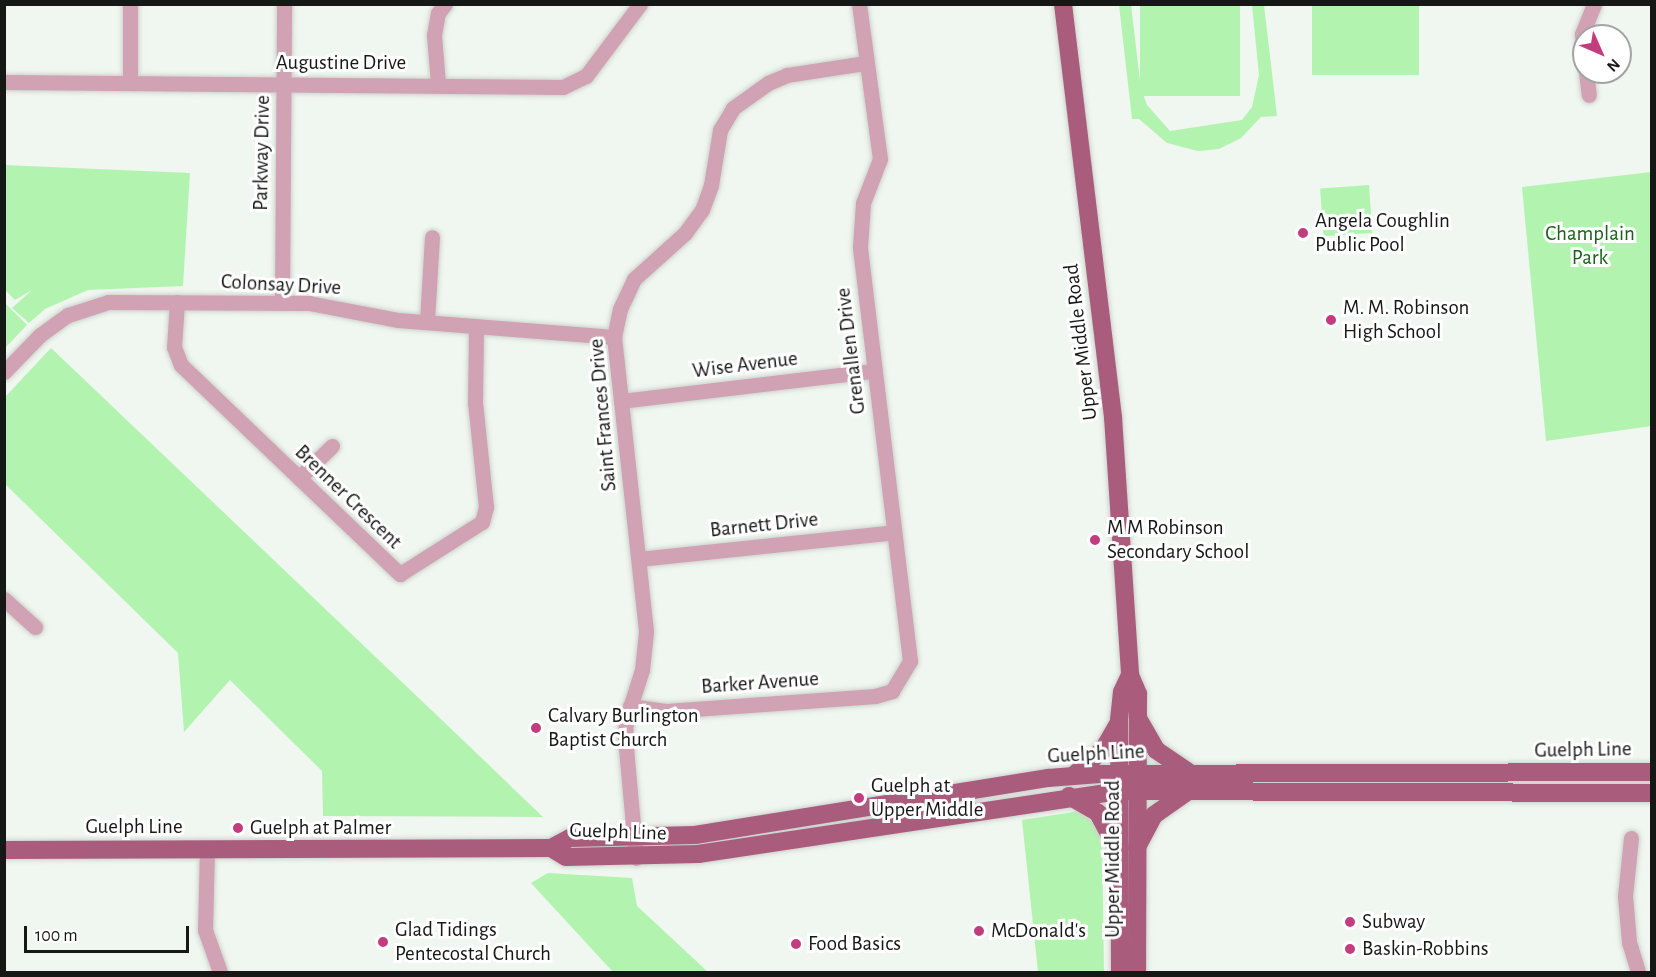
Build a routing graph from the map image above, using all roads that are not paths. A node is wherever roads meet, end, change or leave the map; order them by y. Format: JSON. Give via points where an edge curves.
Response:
{"nodes":[{"id":1,"x":130,"y":4,"type":"edge"},
{"id":2,"x":284,"y":4,"type":"edge"},
{"id":3,"x":445,"y":4,"type":"edge"},
{"id":4,"x":640,"y":4,"type":"edge"},
{"id":5,"x":859,"y":4,"type":"edge"},
{"id":6,"x":1063,"y":4,"type":"edge"},
{"id":7,"x":1594,"y":4,"type":"edge"},
{"id":8,"x":1586,"y":24,"type":"edge"},
{"id":9,"x":865,"y":63,"type":"junction"},
{"id":10,"x":4,"y":82,"type":"edge"},
{"id":11,"x":130,"y":82,"type":"junction"},
{"id":12,"x":438,"y":84,"type":"junction"},
{"id":13,"x":1588,"y":84,"type":"edge"},
{"id":14,"x":284,"y":85,"type":"junction"},
{"id":15,"x":1589,"y":95,"type":"dead end"},
{"id":16,"x":432,"y":237,"type":"dead end"},
{"id":17,"x":177,"y":302,"type":"junction"},
{"id":18,"x":282,"y":302,"type":"junction"},
{"id":19,"x":427,"y":321,"type":"junction"},
{"id":20,"x":476,"y":328,"type":"junction"},
{"id":21,"x":614,"y":337,"type":"junction"},
{"id":22,"x":874,"y":371,"type":"junction"},
{"id":23,"x":4,"y":372,"type":"edge"},
{"id":24,"x":621,"y":401,"type":"junction"},
{"id":25,"x":332,"y":446,"type":"dead end"},
{"id":26,"x":299,"y":478,"type":"junction"},
{"id":27,"x":894,"y":532,"type":"junction"},
{"id":28,"x":639,"y":559,"type":"junction"},
{"id":29,"x":4,"y":599,"type":"edge"},
{"id":30,"x":36,"y":627,"type":"dead end"},
{"id":31,"x":1130,"y":675,"type":"junction"},
{"id":32,"x":892,"y":691,"type":"joint"},
{"id":33,"x":630,"y":706,"type":"junction"},
{"id":34,"x":1138,"y":715,"type":"junction"},
{"id":35,"x":1119,"y":720,"type":"junction"},
{"id":36,"x":1652,"y":772,"type":"edge"},
{"id":37,"x":1191,"y":773,"type":"junction"},
{"id":38,"x":1572,"y":773,"type":"junction"},
{"id":39,"x":1074,"y":775,"type":"junction"},
{"id":40,"x":1127,"y":782,"type":"junction"},
{"id":41,"x":1188,"y":792,"type":"junction"},
{"id":42,"x":1572,"y":793,"type":"junction"},
{"id":43,"x":1652,"y":793,"type":"edge"},
{"id":44,"x":1069,"y":796,"type":"junction"},
{"id":45,"x":861,"y":809,"type":"junction"},
{"id":46,"x":835,"y":833,"type":"junction"},
{"id":47,"x":636,"y":838,"type":"junction"},
{"id":48,"x":1631,"y":838,"type":"dead end"},
{"id":49,"x":551,"y":848,"type":"junction"},
{"id":50,"x":207,"y":849,"type":"junction"},
{"id":51,"x":4,"y":850,"type":"edge"},
{"id":52,"x":1127,"y":852,"type":"junction"},
{"id":53,"x":636,"y":858,"type":"junction"},
{"id":54,"x":220,"y":972,"type":"edge"},
{"id":55,"x":1119,"y":972,"type":"edge"},
{"id":56,"x":1137,"y":972,"type":"edge"},
{"id":57,"x":1638,"y":972,"type":"edge"}],
"edges":[{"from":1,"to":11,"type":"street"},
{"from":2,"to":14,"type":"street","name":"Parkway Drive"},
{"from":3,"to":12,"type":"street","via":[[438,13],[435,35]]},
{"from":4,"to":12,"type":"street","name":"Augustine Drive","via":[[586,76],[563,87]]},
{"from":5,"to":9,"type":"street","name":"Grenallen Drive"},
{"from":6,"to":31,"type":"main road","name":"Upper Middle Road","via":[[1114,426]]},
{"from":7,"to":8,"type":"street"},
{"from":9,"to":21,"type":"street","name":"Saint Frances Drive","via":[[787,75],[760,87],[733,108],[720,130],[711,185],[702,210],[685,233],[634,279],[620,309]]},
{"from":9,"to":22,"type":"street","name":"Grenallen Drive","via":[[879,159],[863,203],[860,247]]},
{"from":10,"to":11,"type":"street","name":"Augustine Drive"},
{"from":11,"to":14,"type":"street","name":"Augustine Drive"},
{"from":12,"to":14,"type":"street","name":"Augustine Drive"},
{"from":13,"to":15,"type":"street"},
{"from":14,"to":18,"type":"street","name":"Parkway Drive"},
{"from":16,"to":19,"type":"street"},
{"from":17,"to":18,"type":"street","name":"Colonsay Drive"},
{"from":17,"to":23,"type":"street","name":"Colonsay Drive","via":[[94,304],[68,315],[40,335]]},
{"from":17,"to":26,"type":"street","name":"Brenner Crescent","via":[[174,347],[181,364]]},
{"from":18,"to":19,"type":"street","name":"Colonsay Drive"},
{"from":19,"to":20,"type":"street","name":"Colonsay Drive"},
{"from":20,"to":21,"type":"street","name":"Colonsay Drive"},
{"from":20,"to":26,"type":"street","name":"Brenner Crescent","via":[[475,403],[486,507],[482,522],[400,574]]},
{"from":21,"to":24,"type":"street","name":"Saint Frances Drive"},
{"from":22,"to":24,"type":"street","name":"Wise Avenue"},
{"from":22,"to":27,"type":"street","name":"Grenallen Drive"},
{"from":24,"to":28,"type":"street","name":"Saint Frances Drive"},
{"from":25,"to":26,"type":"street"},
{"from":27,"to":28,"type":"street","name":"Barnett Drive"},
{"from":27,"to":32,"type":"street","name":"Grenallen Drive","via":[[910,661]]},
{"from":28,"to":33,"type":"street","name":"Saint Frances Drive","via":[[645,648]]},
{"from":29,"to":30,"type":"street"},
{"from":31,"to":34,"type":"main road","name":"Upper Middle Road","via":[[1138,694]]},
{"from":31,"to":35,"type":"main road","name":"Upper Middle Road","via":[[1122,692]]},
{"from":32,"to":33,"type":"street","name":"Barker Avenue","via":[[875,696],[666,711]]},
{"from":33,"to":47,"type":"street","name":"Saint Frances Drive","via":[[625,738]]},
{"from":34,"to":37,"type":"main road","via":[[1156,750]]},
{"from":34,"to":40,"type":"main road","name":"Upper Middle Road"},
{"from":35,"to":39,"type":"main road","via":[[1103,750]]},
{"from":35,"to":40,"type":"main road","name":"Upper Middle Road"},
{"from":36,"to":38,"type":"main road","name":"Guelph Line"},
{"from":37,"to":38,"type":"main road","name":"Guelph Line"},
{"from":37,"to":40,"type":"main road","name":"Guelph Line"},
{"from":38,"to":42,"type":"main road"},
{"from":39,"to":40,"type":"main road","name":"Guelph Line"},
{"from":39,"to":45,"type":"main road","name":"Guelph Line"},
{"from":40,"to":41,"type":"main road","name":"Guelph Line"},
{"from":40,"to":44,"type":"main road","name":"Guelph Line"},
{"from":40,"to":52,"type":"main road","name":"Upper Middle Road"},
{"from":41,"to":42,"type":"main road","name":"Guelph Line"},
{"from":41,"to":52,"type":"main road","via":[[1154,815]]},
{"from":42,"to":43,"type":"main road","name":"Guelph Line"},
{"from":44,"to":46,"type":"main road","name":"Guelph Line"},
{"from":44,"to":52,"type":"main road","via":[[1101,817]]},
{"from":45,"to":46,"type":"main road"},
{"from":45,"to":47,"type":"main road","name":"Guelph Line","via":[[695,835]]},
{"from":46,"to":53,"type":"main road","name":"Guelph Line","via":[[698,854]]},
{"from":47,"to":49,"type":"main road","name":"Guelph Line","via":[[570,838]]},
{"from":47,"to":53,"type":"street","name":"Saint Frances Drive"},
{"from":48,"to":57,"type":"street","via":[[1625,896],[1629,942]]},
{"from":49,"to":50,"type":"main road","name":"Guelph Line"},
{"from":49,"to":53,"type":"main road","name":"Guelph Line","via":[[566,857]]},
{"from":50,"to":51,"type":"main road","name":"Guelph Line"},
{"from":50,"to":54,"type":"street","via":[[205,930]]},
{"from":52,"to":55,"type":"main road","name":"Upper Middle Road"},
{"from":52,"to":56,"type":"main road","name":"Upper Middle Road"}]}
